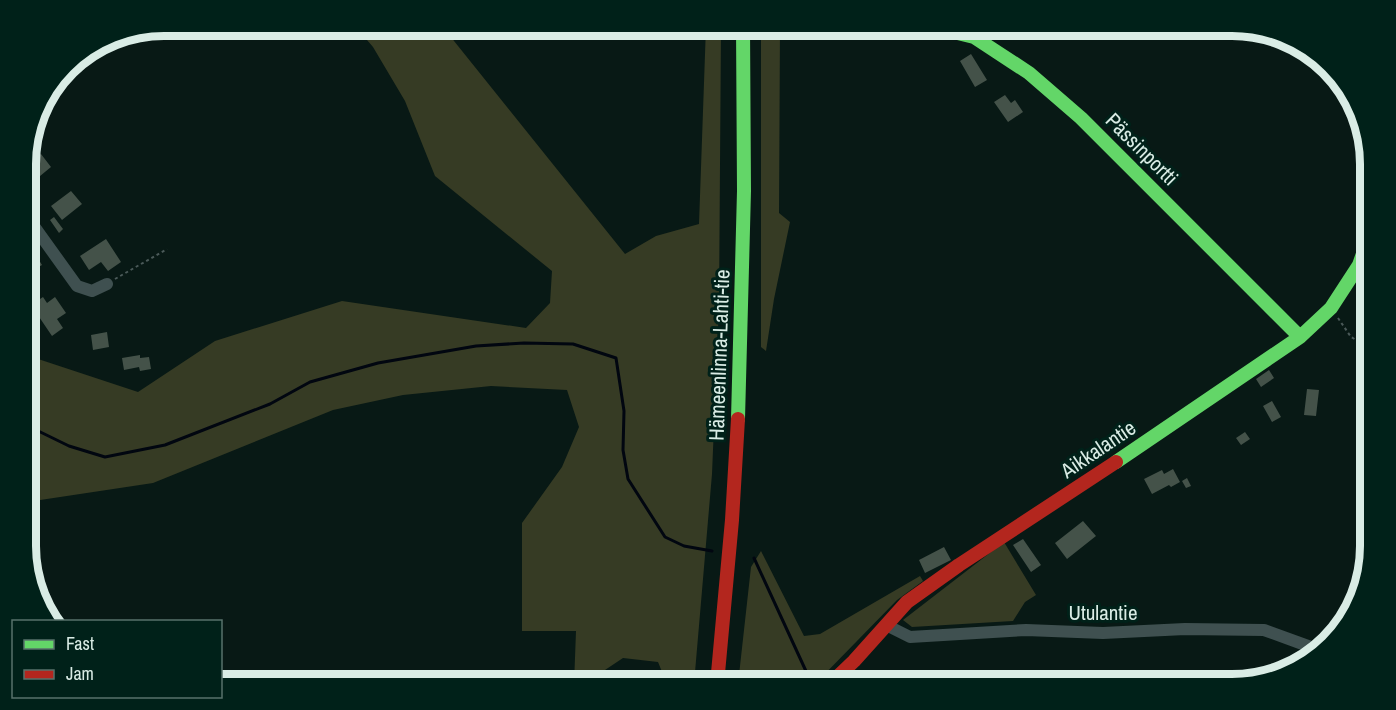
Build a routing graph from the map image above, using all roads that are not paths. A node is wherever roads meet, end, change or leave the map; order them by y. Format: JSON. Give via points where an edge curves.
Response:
{"nodes":[{"id":1,"x":743,"y":36,"type":"edge"},
{"id":2,"x":970,"y":36,"type":"edge"},
{"id":3,"x":36,"y":232,"type":"edge"},
{"id":4,"x":1360,"y":262,"type":"edge"},
{"id":5,"x":107,"y":284,"type":"road end"},
{"id":6,"x":1300,"y":337,"type":"junction"},
{"id":7,"x":886,"y":625,"type":"junction"},
{"id":8,"x":1310,"y":647,"type":"edge"},
{"id":9,"x":718,"y":674,"type":"edge"},
{"id":10,"x":840,"y":674,"type":"edge"}],
"edges":[{"from":1,"to":9,"type":"main road","name":"Hämeenlinna-Lahti-tie","via":[[742,327],[735,472]]},
{"from":2,"to":6,"type":"main road","name":"Pässinportti","via":[[1029,73],[1081,118]]},
{"from":3,"to":5,"type":"street","via":[[77,286],[92,291]]},
{"from":4,"to":6,"type":"main road","name":"Aikkalantie","via":[[1331,308]]},
{"from":6,"to":7,"type":"main road","name":"Aikkalantie","via":[[959,565],[907,602]]},
{"from":7,"to":8,"type":"street","name":"Utulantie","via":[[910,637],[1026,630],[1264,630]]},
{"from":7,"to":10,"type":"main road","name":"Aikkalantie"}]}
